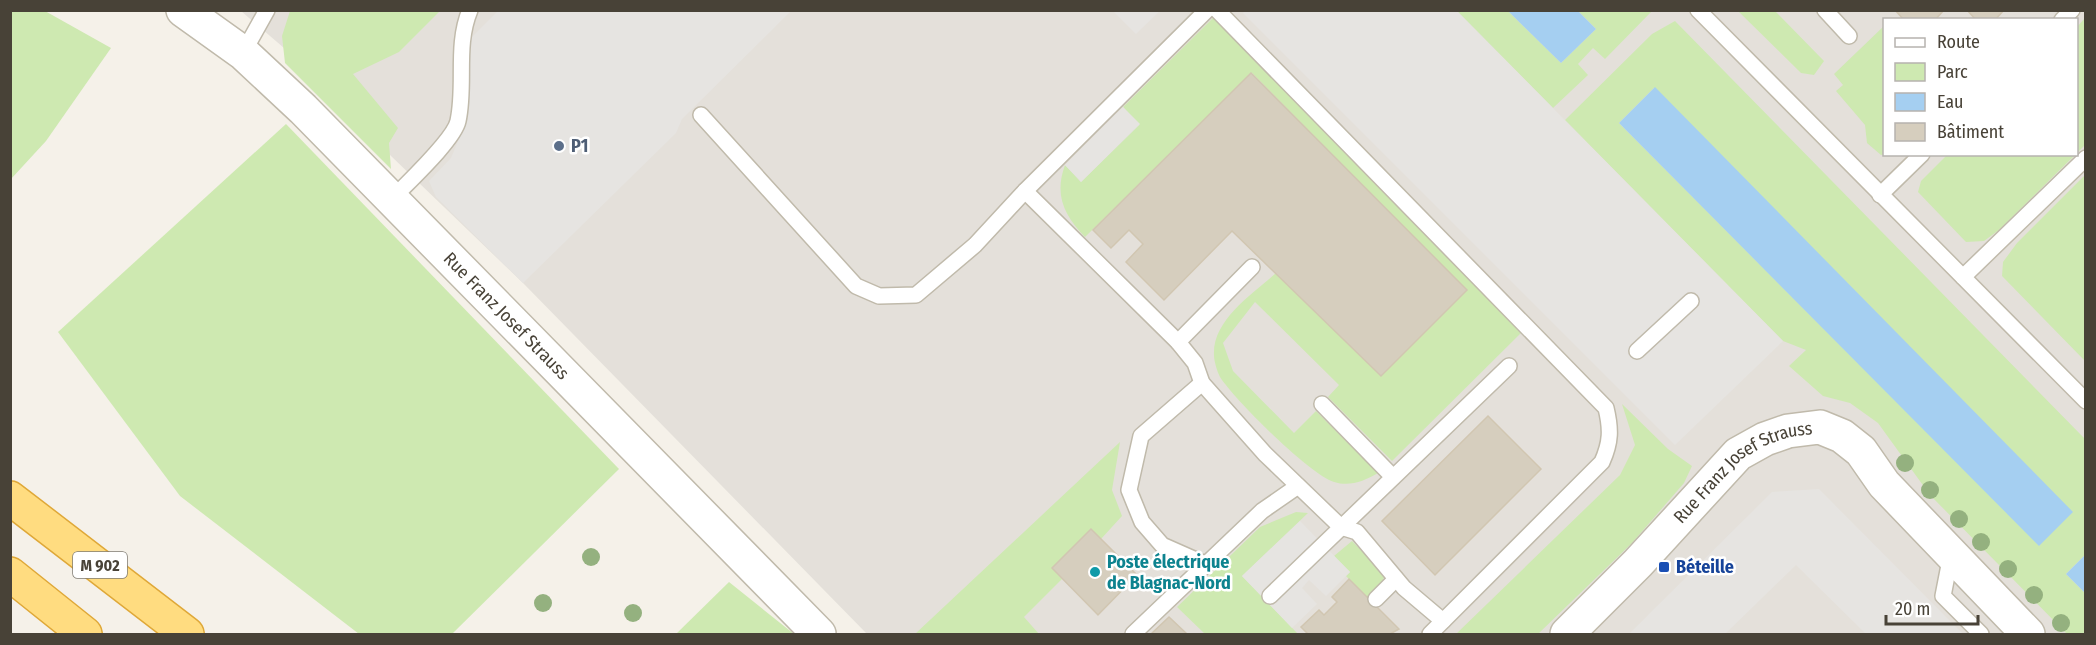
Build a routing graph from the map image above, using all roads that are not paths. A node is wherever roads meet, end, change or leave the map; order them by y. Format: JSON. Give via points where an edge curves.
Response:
{"nodes":[{"id":1,"x":183,"y":10,"type":"edge"},
{"id":2,"x":267,"y":10,"type":"edge"},
{"id":3,"x":470,"y":10,"type":"edge"},
{"id":4,"x":1207,"y":10,"type":"edge"},
{"id":5,"x":1217,"y":10,"type":"edge"},
{"id":6,"x":1698,"y":10,"type":"edge"},
{"id":7,"x":1825,"y":10,"type":"edge"},
{"id":8,"x":1849,"y":36,"type":"dead end"},
{"id":9,"x":243,"y":53,"type":"junction"},
{"id":10,"x":700,"y":115,"type":"dead end"},
{"id":11,"x":1920,"y":156,"type":"edge"},
{"id":12,"x":2085,"y":158,"type":"edge"},
{"id":13,"x":1025,"y":191,"type":"junction"},
{"id":14,"x":1880,"y":195,"type":"junction"},
{"id":15,"x":392,"y":198,"type":"junction"},
{"id":16,"x":1252,"y":267,"type":"dead end"},
{"id":17,"x":1963,"y":277,"type":"junction"},
{"id":18,"x":1691,"y":301,"type":"dead end"},
{"id":19,"x":1178,"y":342,"type":"junction"},
{"id":20,"x":1637,"y":351,"type":"dead end"},
{"id":21,"x":1509,"y":366,"type":"dead end"},
{"id":22,"x":1202,"y":383,"type":"junction"},
{"id":23,"x":2085,"y":401,"type":"edge"},
{"id":24,"x":1322,"y":404,"type":"dead end"},
{"id":25,"x":1393,"y":477,"type":"junction"},
{"id":26,"x":1298,"y":486,"type":"junction"},
{"id":27,"x":10,"y":498,"type":"edge"},
{"id":28,"x":1341,"y":527,"type":"junction"},
{"id":29,"x":1951,"y":554,"type":"junction"},
{"id":30,"x":1205,"y":564,"type":"junction"},
{"id":31,"x":10,"y":574,"type":"edge"},
{"id":32,"x":1396,"y":579,"type":"junction"},
{"id":33,"x":1270,"y":596,"type":"dead end"},
{"id":34,"x":1376,"y":599,"type":"dead end"},
{"id":35,"x":1443,"y":621,"type":"junction"},
{"id":36,"x":86,"y":634,"type":"edge"},
{"id":37,"x":187,"y":634,"type":"edge"},
{"id":38,"x":819,"y":634,"type":"edge"},
{"id":39,"x":1133,"y":634,"type":"edge"},
{"id":40,"x":1430,"y":634,"type":"edge"},
{"id":41,"x":1567,"y":634,"type":"edge"},
{"id":42,"x":1981,"y":634,"type":"edge"},
{"id":43,"x":2028,"y":634,"type":"edge"}],
"edges":[{"from":1,"to":9,"type":"street","name":"Rue Franz Josef Strauss"},
{"from":2,"to":9,"type":"lane"},
{"from":3,"to":15,"type":"lane","via":[[462,30],[458,123]]},
{"from":4,"to":13,"type":"lane"},
{"from":5,"to":35,"type":"lane","via":[[1606,408],[1610,443],[1602,462]]},
{"from":6,"to":14,"type":"lane"},
{"from":7,"to":8,"type":"lane"},
{"from":9,"to":15,"type":"street","name":"Rue Franz Josef Strauss"},
{"from":10,"to":13,"type":"lane","via":[[856,286],[879,296],[916,295],[975,245]]},
{"from":11,"to":14,"type":"lane"},
{"from":12,"to":17,"type":"lane"},
{"from":13,"to":19,"type":"lane"},
{"from":14,"to":17,"type":"lane"},
{"from":15,"to":38,"type":"street","name":"Rue Franz Josef Strauss"},
{"from":16,"to":19,"type":"lane"},
{"from":17,"to":23,"type":"lane"},
{"from":18,"to":20,"type":"lane"},
{"from":19,"to":22,"type":"lane","via":[[1195,363]]},
{"from":21,"to":25,"type":"lane"},
{"from":22,"to":26,"type":"lane"},
{"from":22,"to":30,"type":"lane","via":[[1141,436],[1129,490],[1142,522],[1162,545]]},
{"from":24,"to":25,"type":"lane"},
{"from":25,"to":28,"type":"lane"},
{"from":26,"to":28,"type":"lane"},
{"from":26,"to":30,"type":"lane","via":[[1262,511]]},
{"from":27,"to":37,"type":"highway","number":"M 902"},
{"from":28,"to":32,"type":"lane","via":[[1357,532]]},
{"from":28,"to":33,"type":"lane"},
{"from":29,"to":41,"type":"street","name":"Rue Franz Josef Strauss","via":[[1884,484],[1861,451],[1842,436],[1820,428],[1788,431],[1738,454]]},
{"from":29,"to":42,"type":"lane","via":[[1942,596]]},
{"from":29,"to":43,"type":"street","name":"Rue Franz Josef Strauss"},
{"from":30,"to":39,"type":"lane"},
{"from":31,"to":36,"type":"highway"},
{"from":32,"to":34,"type":"lane"},
{"from":32,"to":35,"type":"lane"},
{"from":35,"to":40,"type":"lane"}]}
